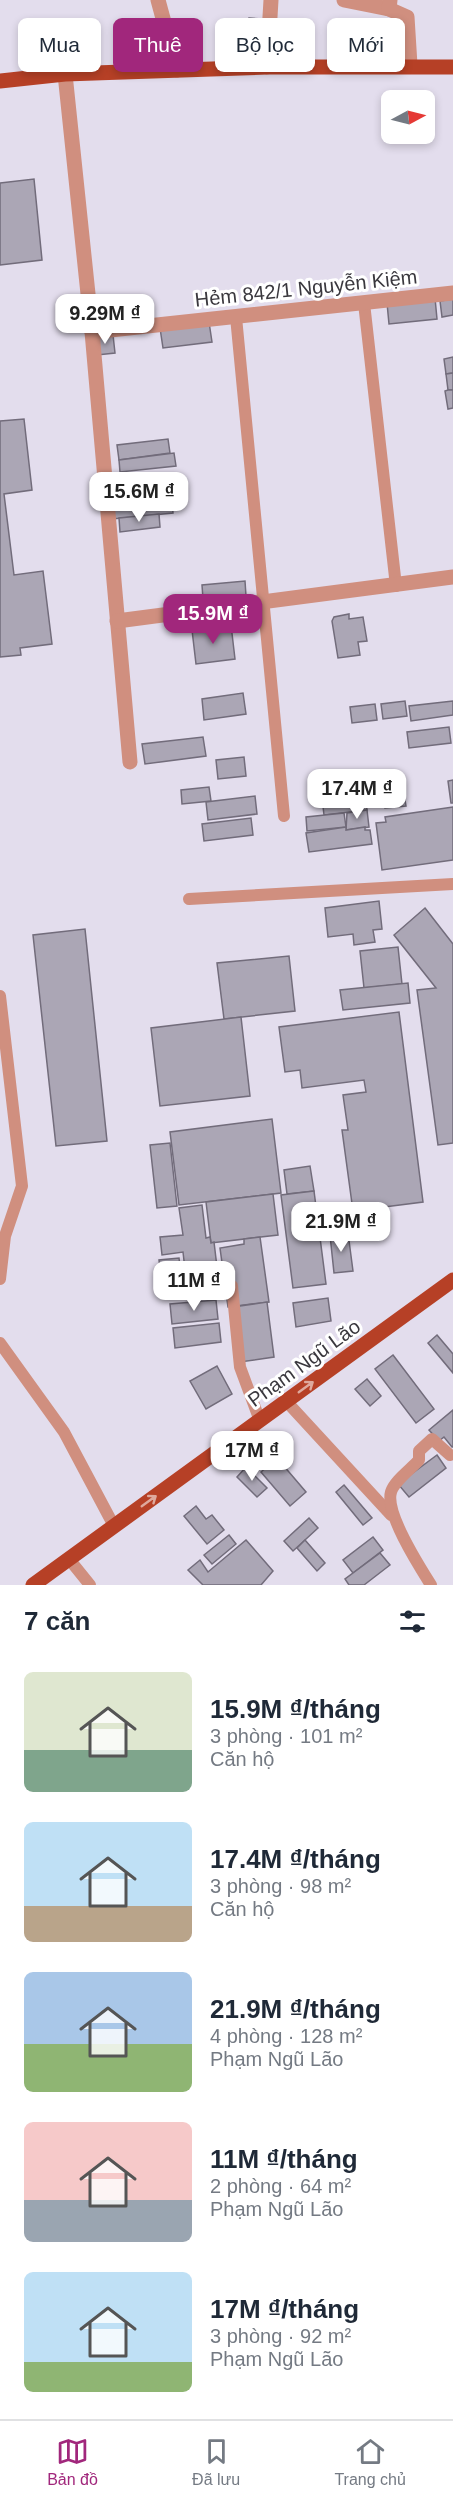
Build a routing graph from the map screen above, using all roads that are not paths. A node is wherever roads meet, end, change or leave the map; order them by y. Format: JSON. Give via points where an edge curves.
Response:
{"nodes":[{"id":1,"x":158,"y":0,"type":"edge"},
{"id":2,"x":271,"y":0,"type":"edge"},
{"id":3,"x":344,"y":0,"type":"edge"},
{"id":4,"x":389,"y":5,"type":"edge"},
{"id":5,"x":163,"y":18,"type":"edge"},
{"id":6,"x":270,"y":18,"type":"edge"},
{"id":7,"x":410,"y":65,"type":"junction"},
{"id":8,"x":315,"y":66,"type":"edge"},
{"id":9,"x":453,"y":67,"type":"edge"},
{"id":10,"x":120,"y":72,"type":"edge"},
{"id":11,"x":64,"y":74,"type":"junction"},
{"id":12,"x":0,"y":81,"type":"edge"},
{"id":13,"x":453,"y":293,"type":"edge"},
{"id":14,"x":363,"y":303,"type":"junction"},
{"id":15,"x":236,"y":316,"type":"junction"},
{"id":16,"x":92,"y":332,"type":"junction"},
{"id":17,"x":453,"y":577,"type":"edge"},
{"id":18,"x":396,"y":586,"type":"junction"},
{"id":19,"x":264,"y":603,"type":"junction"},
{"id":20,"x":117,"y":621,"type":"junction"},
{"id":21,"x":130,"y":762,"type":"dead end"},
{"id":22,"x":284,"y":816,"type":"dead end"},
{"id":23,"x":453,"y":884,"type":"edge"},
{"id":24,"x":189,"y":899,"type":"dead end"},
{"id":25,"x":0,"y":996,"type":"edge"},
{"id":26,"x":0,"y":1279,"type":"edge"},
{"id":27,"x":453,"y":1280,"type":"edge"},
{"id":28,"x":232,"y":1286,"type":"dead end"},
{"id":29,"x":0,"y":1343,"type":"edge"},
{"id":30,"x":286,"y":1401,"type":"junction"},
{"id":31,"x":260,"y":1421,"type":"junction"},
{"id":32,"x":450,"y":1455,"type":"dead end"},
{"id":33,"x":396,"y":1520,"type":"junction"},
{"id":34,"x":114,"y":1526,"type":"junction"},
{"id":35,"x":69,"y":1559,"type":"junction"},
{"id":36,"x":33,"y":1585,"type":"edge"},
{"id":37,"x":90,"y":1585,"type":"edge"},
{"id":38,"x":431,"y":1585,"type":"edge"}],
"edges":[{"from":1,"to":5,"type":"street"},
{"from":2,"to":6,"type":"street"},
{"from":3,"to":4,"type":"street"},
{"from":4,"to":7,"type":"street","via":[[407,17]]},
{"from":7,"to":8,"type":"main road"},
{"from":7,"to":9,"type":"main road"},
{"from":10,"to":11,"type":"main road"},
{"from":11,"to":12,"type":"main road"},
{"from":11,"to":16,"type":"street"},
{"from":13,"to":14,"type":"street","name":"Hẻm 842/1 Nguyễn Kiệm"},
{"from":14,"to":15,"type":"street","name":"Hẻm 842/1 Nguyễn Kiệm"},
{"from":14,"to":18,"type":"lane"},
{"from":15,"to":16,"type":"street","name":"Hẻm 842/1 Nguyễn Kiệm"},
{"from":15,"to":19,"type":"lane"},
{"from":16,"to":20,"type":"street"},
{"from":17,"to":18,"type":"street"},
{"from":18,"to":19,"type":"street"},
{"from":19,"to":20,"type":"street"},
{"from":19,"to":22,"type":"lane"},
{"from":20,"to":21,"type":"street"},
{"from":23,"to":24,"type":"lane"},
{"from":25,"to":26,"type":"lane","via":[[22,1186],[5,1236]]},
{"from":30,"to":27,"type":"main road","name":"Phạm Ngũ Lão","one_way":true},
{"from":28,"to":31,"type":"lane","via":[[240,1367]]},
{"from":29,"to":34,"type":"lane","via":[[64,1432]]},
{"from":30,"to":31,"type":"main road","name":"Phạm Ngũ Lão"},
{"from":30,"to":33,"type":"lane"},
{"from":34,"to":31,"type":"main road","name":"Phạm Ngũ Lão","one_way":true},
{"from":32,"to":33,"type":"lane","via":[[432,1439],[419,1451],[419,1460],[392,1489],[390,1503]]},
{"from":33,"to":38,"type":"lane"},
{"from":34,"to":35,"type":"main road","name":"Phạm Ngũ Lão"},
{"from":35,"to":36,"type":"main road","name":"Phạm Ngũ Lão"},
{"from":35,"to":37,"type":"lane"}]}
